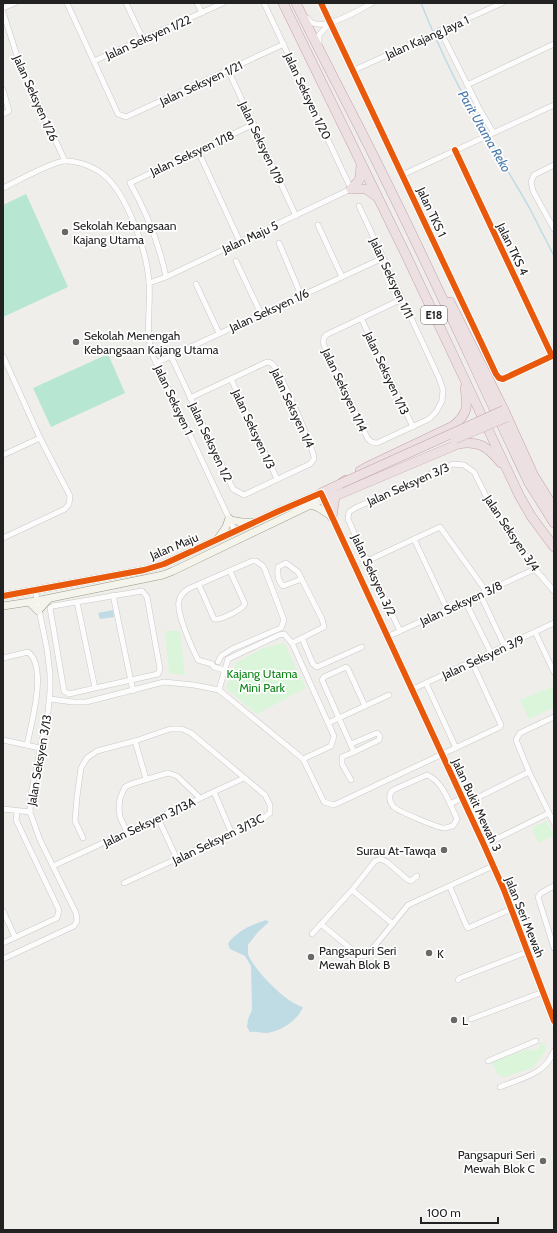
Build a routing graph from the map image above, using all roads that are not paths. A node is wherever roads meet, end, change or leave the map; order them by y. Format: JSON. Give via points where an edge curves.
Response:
{"nodes":[{"id":1,"x":15,"y":3,"type":"edge"},
{"id":2,"x":68,"y":3,"type":"edge"},
{"id":3,"x":126,"y":3,"type":"edge"},
{"id":4,"x":197,"y":3,"type":"edge"},
{"id":5,"x":223,"y":3,"type":"edge"},
{"id":6,"x":264,"y":3,"type":"edge"},
{"id":7,"x":283,"y":3,"type":"edge"},
{"id":8,"x":297,"y":3,"type":"edge"},
{"id":9,"x":321,"y":3,"type":"edge"},
{"id":10,"x":372,"y":3,"type":"edge"},
{"id":11,"x":502,"y":3,"type":"edge"},
{"id":12,"x":3,"y":8,"type":"edge"},
{"id":13,"x":3,"y":12,"type":"edge"},
{"id":14,"x":202,"y":13,"type":"junction"},
{"id":15,"x":330,"y":23,"type":"junction"},
{"id":16,"x":439,"y":31,"type":"junction"},
{"id":17,"x":142,"y":39,"type":"junction"},
{"id":18,"x":284,"y":44,"type":"junction"},
{"id":19,"x":554,"y":44,"type":"edge"},
{"id":20,"x":321,"y":56,"type":"junction"},
{"id":21,"x":94,"y":61,"type":"junction"},
{"id":22,"x":228,"y":70,"type":"junction"},
{"id":23,"x":352,"y":71,"type":"junction"},
{"id":24,"x":467,"y":85,"type":"junction"},
{"id":25,"x":3,"y":90,"type":"edge"},
{"id":26,"x":554,"y":105,"type":"edge"},
{"id":27,"x":3,"y":114,"type":"edge"},
{"id":28,"x":254,"y":124,"type":"junction"},
{"id":29,"x":493,"y":132,"type":"junction"},
{"id":30,"x":198,"y":150,"type":"junction"},
{"id":31,"x":454,"y":150,"type":"junction"},
{"id":32,"x":65,"y":161,"type":"junction"},
{"id":33,"x":361,"y":162,"type":"junction"},
{"id":34,"x":554,"y":165,"type":"edge"},
{"id":35,"x":402,"y":175,"type":"junction"},
{"id":36,"x":3,"y":188,"type":"edge"},
{"id":37,"x":351,"y":189,"type":"junction"},
{"id":38,"x":378,"y":198,"type":"junction"},
{"id":39,"x":359,"y":206,"type":"dead end"},
{"id":40,"x":296,"y":216,"type":"junction"},
{"id":41,"x":318,"y":225,"type":"dead end"},
{"id":42,"x":554,"y":229,"type":"edge"},
{"id":43,"x":414,"y":239,"type":"junction"},
{"id":44,"x":240,"y":242,"type":"junction"},
{"id":45,"x":279,"y":243,"type":"dead end"},
{"id":46,"x":383,"y":258,"type":"junction"},
{"id":47,"x":236,"y":261,"type":"dead end"},
{"id":48,"x":166,"y":277,"type":"junction"},
{"id":49,"x":342,"y":277,"type":"junction"},
{"id":50,"x":149,"y":283,"type":"junction"},
{"id":51,"x":196,"y":284,"type":"dead end"},
{"id":52,"x":301,"y":295,"type":"junction"},
{"id":53,"x":402,"y":299,"type":"junction"},
{"id":54,"x":261,"y":314,"type":"junction"},
{"id":55,"x":361,"y":318,"type":"junction"},
{"id":56,"x":220,"y":333,"type":"junction"},
{"id":57,"x":3,"y":356,"type":"edge"},
{"id":58,"x":171,"y":356,"type":"junction"},
{"id":59,"x":552,"y":356,"type":"joint"},
{"id":60,"x":156,"y":363,"type":"junction"},
{"id":61,"x":461,"y":373,"type":"junction"},
{"id":62,"x":231,"y":379,"type":"junction"},
{"id":63,"x":190,"y":398,"type":"junction"},
{"id":64,"x":505,"y":413,"type":"junction"},
{"id":65,"x":413,"y":427,"type":"junction"},
{"id":66,"x":40,"y":438,"type":"junction"},
{"id":67,"x":369,"y":441,"type":"joint"},
{"id":68,"x":3,"y":455,"type":"edge"},
{"id":69,"x":314,"y":459,"type":"joint"},
{"id":70,"x":474,"y":472,"type":"joint"},
{"id":71,"x":508,"y":472,"type":"junction"},
{"id":72,"x":277,"y":479,"type":"junction"},
{"id":73,"x":340,"y":484,"type":"junction"},
{"id":74,"x":322,"y":496,"type":"junction"},
{"id":75,"x":335,"y":496,"type":"junction"},
{"id":76,"x":311,"y":505,"type":"junction"},
{"id":77,"x":554,"y":508,"type":"edge"},
{"id":78,"x":332,"y":517,"type":"junction"},
{"id":79,"x":230,"y":519,"type":"junction"},
{"id":80,"x":348,"y":519,"type":"joint"},
{"id":81,"x":254,"y":522,"type":"junction"},
{"id":82,"x":554,"y":523,"type":"edge"},
{"id":83,"x":235,"y":531,"type":"junction"},
{"id":84,"x":251,"y":534,"type":"junction"},
{"id":85,"x":3,"y":538,"type":"edge"},
{"id":86,"x":218,"y":539,"type":"junction"},
{"id":87,"x":414,"y":539,"type":"junction"},
{"id":88,"x":554,"y":547,"type":"edge"},
{"id":89,"x":223,"y":548,"type":"junction"},
{"id":90,"x":367,"y":561,"type":"junction"},
{"id":91,"x":535,"y":569,"type":"junction"},
{"id":92,"x":230,"y":571,"type":"junction"},
{"id":93,"x":302,"y":580,"type":"junction"},
{"id":94,"x":199,"y":584,"type":"junction"},
{"id":95,"x":35,"y":590,"type":"junction"},
{"id":96,"x":486,"y":591,"type":"junction"},
{"id":97,"x":554,"y":591,"type":"edge"},
{"id":98,"x":480,"y":594,"type":"junction"},
{"id":99,"x":113,"y":595,"type":"junction"},
{"id":100,"x":3,"y":596,"type":"edge"},
{"id":101,"x":49,"y":599,"type":"junction"},
{"id":102,"x":465,"y":601,"type":"junction"},
{"id":103,"x":32,"y":602,"type":"junction"},
{"id":104,"x":77,"y":602,"type":"junction"},
{"id":105,"x":3,"y":606,"type":"edge"},
{"id":106,"x":447,"y":609,"type":"junction"},
{"id":107,"x":38,"y":611,"type":"junction"},
{"id":108,"x":554,"y":623,"type":"edge"},
{"id":109,"x":400,"y":631,"type":"junction"},
{"id":110,"x":535,"y":632,"type":"junction"},
{"id":111,"x":387,"y":637,"type":"junction"},
{"id":112,"x":302,"y":638,"type":"junction"},
{"id":113,"x":292,"y":643,"type":"junction"},
{"id":114,"x":362,"y":647,"type":"dead end"},
{"id":115,"x":505,"y":647,"type":"junction"},
{"id":116,"x":491,"y":653,"type":"junction"},
{"id":117,"x":3,"y":658,"type":"edge"},
{"id":118,"x":218,"y":662,"type":"junction"},
{"id":119,"x":472,"y":662,"type":"junction"},
{"id":120,"x":212,"y":664,"type":"junction"},
{"id":121,"x":226,"y":665,"type":"junction"},
{"id":122,"x":224,"y":670,"type":"junction"},
{"id":123,"x":554,"y":672,"type":"edge"},
{"id":124,"x":130,"y":680,"type":"junction"},
{"id":125,"x":426,"y":683,"type":"junction"},
{"id":126,"x":95,"y":688,"type":"junction"},
{"id":127,"x":219,"y":690,"type":"junction"},
{"id":128,"x":411,"y":690,"type":"junction"},
{"id":129,"x":133,"y":691,"type":"junction"},
{"id":130,"x":389,"y":695,"type":"dead end"},
{"id":131,"x":50,"y":699,"type":"junction"},
{"id":132,"x":365,"y":706,"type":"junction"},
{"id":133,"x":553,"y":718,"type":"edge"},
{"id":134,"x":338,"y":719,"type":"junction"},
{"id":135,"x":328,"y":723,"type":"junction"},
{"id":136,"x":3,"y":740,"type":"edge"},
{"id":137,"x":135,"y":741,"type":"junction"},
{"id":138,"x":351,"y":744,"type":"junction"},
{"id":139,"x":27,"y":745,"type":"junction"},
{"id":140,"x":40,"y":748,"type":"junction"},
{"id":141,"x":456,"y":748,"type":"junction"},
{"id":142,"x":354,"y":752,"type":"junction"},
{"id":143,"x":441,"y":754,"type":"junction"},
{"id":144,"x":303,"y":759,"type":"junction"},
{"id":145,"x":530,"y":772,"type":"junction"},
{"id":146,"x":244,"y":778,"type":"junction"},
{"id":147,"x":146,"y":779,"type":"junction"},
{"id":148,"x":351,"y":780,"type":"dead end"},
{"id":149,"x":214,"y":792,"type":"junction"},
{"id":150,"x":200,"y":798,"type":"junction"},
{"id":151,"x":462,"y":798,"type":"junction"},
{"id":152,"x":450,"y":804,"type":"junction"},
{"id":153,"x":465,"y":804,"type":"junction"},
{"id":154,"x":3,"y":809,"type":"edge"},
{"id":155,"x":17,"y":812,"type":"junction"},
{"id":156,"x":30,"y":812,"type":"junction"},
{"id":157,"x":549,"y":814,"type":"junction"},
{"id":158,"x":158,"y":818,"type":"junction"},
{"id":159,"x":554,"y":823,"type":"edge"},
{"id":160,"x":127,"y":832,"type":"junction"},
{"id":161,"x":232,"y":834,"type":"junction"},
{"id":162,"x":83,"y":838,"type":"dead end"},
{"id":163,"x":484,"y":845,"type":"junction"},
{"id":164,"x":177,"y":859,"type":"junction"},
{"id":165,"x":53,"y":866,"type":"junction"},
{"id":166,"x":493,"y":866,"type":"junction"},
{"id":167,"x":417,"y":876,"type":"dead end"},
{"id":168,"x":124,"y":883,"type":"dead end"},
{"id":169,"x":554,"y":886,"type":"edge"},
{"id":170,"x":450,"y":887,"type":"junction"},
{"id":171,"x":352,"y":890,"type":"junction"},
{"id":172,"x":511,"y":909,"type":"junction"},
{"id":173,"x":3,"y":911,"type":"edge"},
{"id":174,"x":393,"y":924,"type":"junction"},
{"id":175,"x":322,"y":925,"type":"junction"},
{"id":176,"x":312,"y":934,"type":"dead end"},
{"id":177,"x":15,"y":937,"type":"junction"},
{"id":178,"x":553,"y":937,"type":"edge"},
{"id":179,"x":3,"y":943,"type":"edge"},
{"id":180,"x":554,"y":948,"type":"edge"},
{"id":181,"x":527,"y":952,"type":"junction"},
{"id":182,"x":3,"y":959,"type":"edge"},
{"id":183,"x":458,"y":980,"type":"dead end"},
{"id":184,"x":543,"y":992,"type":"junction"},
{"id":185,"x":471,"y":1019,"type":"dead end"},
{"id":186,"x":554,"y":1021,"type":"edge"},
{"id":187,"x":536,"y":1041,"type":"dead end"},
{"id":188,"x":554,"y":1051,"type":"edge"},
{"id":189,"x":488,"y":1061,"type":"dead end"},
{"id":190,"x":500,"y":1087,"type":"dead end"}],
"edges":[{"from":1,"to":12,"type":"street"},
{"from":2,"to":21,"type":"street"},
{"from":3,"to":17,"type":"street"},
{"from":4,"to":14,"type":"street"},
{"from":5,"to":14,"type":"street","name":"Jalan Seksyen 1/22"},
{"from":6,"to":18,"type":"street","name":"Jalan Seksyen 1/20"},
{"from":7,"to":33,"type":"highway","number":"E18"},
{"from":8,"to":15,"type":"street","via":[[312,24]]},
{"from":8,"to":20,"type":"highway","number":"E18"},
{"from":9,"to":15,"type":"street","name":"Jalan TKS 1"},
{"from":10,"to":15,"type":"street"},
{"from":11,"to":16,"type":"street","name":"Jalan Kajang Jaya 1"},
{"from":13,"to":32,"type":"street","name":"Jalan Seksyen 1/26","via":[[18,62]]},
{"from":14,"to":17,"type":"street","name":"Jalan Seksyen 1/22"},
{"from":15,"to":20,"type":"street","via":[[319,35]]},
{"from":15,"to":23,"type":"street","name":"Jalan TKS 1"},
{"from":16,"to":23,"type":"street","name":"Jalan Kajang Jaya 1"},
{"from":16,"to":24,"type":"street"},
{"from":17,"to":21,"type":"street","name":"Jalan Seksyen 1/22"},
{"from":18,"to":22,"type":"street","name":"Jalan Seksyen 1/21"},
{"from":18,"to":37,"type":"street","name":"Jalan Seksyen 1/20"},
{"from":19,"to":24,"type":"street"},
{"from":20,"to":43,"type":"highway","number":"E18"},
{"from":21,"to":22,"type":"street","name":"Jalan Seksyen 1/21","via":[[118,114],[126,117]]},
{"from":22,"to":28,"type":"street","name":"Jalan Seksyen 1/19"},
{"from":23,"to":35,"type":"street","name":"Jalan TKS 1"},
{"from":24,"to":29,"type":"street"},
{"from":25,"to":27,"type":"street","via":[[8,110]]},
{"from":26,"to":29,"type":"street"},
{"from":28,"to":30,"type":"street","name":"Jalan Seksyen 1/18"},
{"from":28,"to":40,"type":"street","name":"Jalan Seksyen 1/19"},
{"from":29,"to":31,"type":"street"},
{"from":30,"to":44,"type":"street"},
{"from":30,"to":48,"type":"street","name":"Jalan Seksyen 1/18","via":[[130,183],[150,221]]},
{"from":31,"to":35,"type":"street"},
{"from":31,"to":59,"type":"street","name":"Jalan TKS 4"},
{"from":32,"to":36,"type":"street"},
{"from":32,"to":50,"type":"street","name":"Jalan Seksyen 1","via":[[90,167],[104,175],[116,190],[145,255]]},
{"from":33,"to":37,"type":"highway","via":[[360,179]]},
{"from":33,"to":38,"type":"highway","number":"E18"},
{"from":34,"to":42,"type":"street","via":[[534,175],[531,182],[533,191]]},
{"from":35,"to":59,"type":"street","name":"Jalan TKS 1","via":[[499,378],[503,379]]},
{"from":37,"to":38,"type":"highway","via":[[366,189]]},
{"from":37,"to":40,"type":"street","name":"Jalan Maju 5"},
{"from":38,"to":61,"type":"highway","number":"E18"},
{"from":39,"to":46,"type":"street","name":"Jalan Seksyen 1/11"},
{"from":40,"to":44,"type":"street","name":"Jalan Maju 5"},
{"from":41,"to":49,"type":"street"},
{"from":43,"to":64,"type":"highway","via":[[423,247]]},
{"from":43,"to":82,"type":"highway","number":"E18","via":[[526,476]]},
{"from":44,"to":48,"type":"street","name":"Jalan Maju 5"},
{"from":45,"to":52,"type":"street"},
{"from":46,"to":49,"type":"street","name":"Jalan Seksyen 1/6"},
{"from":46,"to":53,"type":"street","name":"Jalan Seksyen 1/11"},
{"from":47,"to":54,"type":"street"},
{"from":48,"to":50,"type":"street","name":"Jalan Maju 5"},
{"from":49,"to":52,"type":"street","name":"Jalan Seksyen 1/6"},
{"from":50,"to":60,"type":"street","name":"Jalan Seksyen 1","via":[[149,340]]},
{"from":51,"to":56,"type":"street"},
{"from":52,"to":54,"type":"street","name":"Jalan Seksyen 1/6"},
{"from":53,"to":55,"type":"street"},
{"from":53,"to":65,"type":"street","name":"Jalan Seksyen 1/11","via":[[443,390],[442,401],[436,412],[429,419]]},
{"from":54,"to":56,"type":"street","name":"Jalan Seksyen 1/6"},
{"from":55,"to":65,"type":"street","name":"Jalan Seksyen 1/13"},
{"from":55,"to":67,"type":"street","name":"Jalan Seksyen 1/14","via":[[326,335],[323,343]]},
{"from":56,"to":58,"type":"street","name":"Jalan Seksyen 1/6"},
{"from":57,"to":66,"type":"street"},
{"from":58,"to":60,"type":"street","name":"Jalan Seksyen 1/6"},
{"from":58,"to":63,"type":"street","name":"Jalan Seksyen 1/2"},
{"from":60,"to":79,"type":"street","name":"Jalan Seksyen 1"},
{"from":61,"to":71,"type":"highway","number":"E18"},
{"from":61,"to":73,"type":"highway","via":[[466,400],[466,410],[462,419]]},
{"from":62,"to":63,"type":"street"},
{"from":62,"to":69,"type":"street","name":"Jalan Seksyen 1/4","via":[[271,362],[311,446]]},
{"from":62,"to":72,"type":"street","name":"Jalan Seksyen 1/3"},
{"from":63,"to":72,"type":"street","name":"Jalan Seksyen 1/2","via":[[233,489],[244,494]]},
{"from":64,"to":73,"type":"highway","bridge":true},
{"from":64,"to":74,"type":"highway","bridge":true,"via":[[328,496]]},
{"from":64,"to":77,"type":"highway","via":[[534,476]]},
{"from":65,"to":67,"type":"street","name":"Jalan Seksyen 1/11","via":[[377,443]]},
{"from":66,"to":68,"type":"street"},
{"from":66,"to":85,"type":"street","via":[[70,496],[69,504],[65,509]]},
{"from":69,"to":72,"type":"street","name":"Jalan Seksyen 1/2","via":[[310,464]]},
{"from":70,"to":80,"type":"street","name":"Jalan Seksyen 3/3","via":[[464,465],[453,464],[355,508],[349,512]]},
{"from":70,"to":91,"type":"street","name":"Jalan Seksyen 3/4","via":[[493,510]]},
{"from":71,"to":75,"type":"highway","via":[[489,449],[468,442]]},
{"from":71,"to":88,"type":"highway","number":"E18","via":[[531,516]]},
{"from":73,"to":74,"type":"highway"},
{"from":74,"to":75,"type":"highway","via":[[328,499]]},
{"from":74,"to":76,"type":"street","name":"Jalan Maju"},
{"from":74,"to":78,"type":"street","name":"Jalan Bukit Mewah 3"},
{"from":74,"to":81,"type":"street","name":"Jalan Maju"},
{"from":75,"to":78,"type":"highway"},
{"from":76,"to":78,"type":"street"},
{"from":76,"to":84,"type":"street","name":"Jalan Maju"},
{"from":78,"to":111,"type":"street","name":"Jalan Bukit Mewah 3"},
{"from":79,"to":81,"type":"street"},
{"from":79,"to":83,"type":"street","name":"Jalan Seksyen 1"},
{"from":79,"to":86,"type":"street"},
{"from":80,"to":90,"type":"street","name":"Jalan Seksyen 3/2"},
{"from":81,"to":83,"type":"street","name":"Jalan Maju"},
{"from":83,"to":84,"type":"street"},
{"from":83,"to":86,"type":"street","name":"Jalan Maju"},
{"from":83,"to":89,"type":"street"},
{"from":84,"to":89,"type":"street","name":"Jalan Maju"},
{"from":86,"to":95,"type":"street","name":"Jalan Maju","via":[[164,564],[144,570]]},
{"from":87,"to":90,"type":"street"},
{"from":87,"to":96,"type":"street","via":[[440,527]]},
{"from":87,"to":106,"type":"street"},
{"from":89,"to":101,"type":"street","name":"Jalan Maju","via":[[163,575]]},
{"from":90,"to":109,"type":"street","name":"Jalan Seksyen 3/2"},
{"from":91,"to":96,"type":"street","name":"Jalan Seksyen 3/8"},
{"from":91,"to":97,"type":"street","name":"Jalan Seksyen 3/4"},
{"from":92,"to":94,"type":"street"},
{"from":92,"to":94,"type":"street","via":[[245,604],[218,620],[214,618]]},
{"from":92,"to":118,"type":"street","via":[[252,561],[260,563],[284,620],[280,628],[232,649],[221,656]]},
{"from":93,"to":93,"type":"street","via":[[283,586],[277,572],[278,566],[286,563],[298,572]]},
{"from":93,"to":112,"type":"street","via":[[322,618],[324,627]]},
{"from":94,"to":120,"type":"street","via":[[182,594],[178,606],[188,640],[198,660]]},
{"from":95,"to":100,"type":"street","name":"Jalan Maju"},
{"from":95,"to":103,"type":"street"},
{"from":96,"to":98,"type":"street","name":"Jalan Seksyen 3/8"},
{"from":98,"to":102,"type":"street","name":"Jalan Seksyen 3/8"},
{"from":98,"to":115,"type":"street"},
{"from":99,"to":104,"type":"street"},
{"from":99,"to":124,"type":"street"},
{"from":99,"to":124,"type":"street","via":[[142,591],[147,597],[160,669],[158,674]]},
{"from":101,"to":103,"type":"street","name":"Jalan Maju"},
{"from":101,"to":107,"type":"street"},
{"from":102,"to":106,"type":"street","name":"Jalan Seksyen 3/8"},
{"from":102,"to":116,"type":"street"},
{"from":103,"to":105,"type":"street","name":"Jalan Maju"},
{"from":103,"to":107,"type":"street"},
{"from":104,"to":126,"type":"street"},
{"from":104,"to":126,"type":"street","via":[[50,608],[64,691],[68,694]]},
{"from":106,"to":109,"type":"street","name":"Jalan Seksyen 3/8"},
{"from":107,"to":131,"type":"street","name":"Jalan Seksyen 3/13","via":[[48,655]]},
{"from":108,"to":110,"type":"street","name":"Jalan Seksyen 3/9"},
{"from":109,"to":111,"type":"street","name":"Jalan Seksyen 3/8"},
{"from":110,"to":115,"type":"street","name":"Jalan Seksyen 3/9"},
{"from":110,"to":123,"type":"street"},
{"from":111,"to":128,"type":"street","name":"Jalan Bukit Mewah 3"},
{"from":112,"to":113,"type":"street"},
{"from":112,"to":114,"type":"street","via":[[313,664],[317,667]]},
{"from":113,"to":121,"type":"street","via":[[284,634],[279,635],[228,659]]},
{"from":113,"to":135,"type":"street"},
{"from":115,"to":116,"type":"street","name":"Jalan Seksyen 3/9"},
{"from":116,"to":119,"type":"street","name":"Jalan Seksyen 3/9"},
{"from":117,"to":139,"type":"street","via":[[28,652],[36,662],[36,700]]},
{"from":118,"to":120,"type":"street"},
{"from":118,"to":121,"type":"street"},
{"from":119,"to":125,"type":"street","name":"Jalan Seksyen 3/9"},
{"from":119,"to":141,"type":"street","via":[[500,727]]},
{"from":120,"to":122,"type":"street"},
{"from":121,"to":122,"type":"street"},
{"from":122,"to":127,"type":"street"},
{"from":124,"to":126,"type":"street"},
{"from":124,"to":129,"type":"street"},
{"from":125,"to":128,"type":"street","name":"Jalan Seksyen 3/9"},
{"from":125,"to":141,"type":"street"},
{"from":127,"to":129,"type":"street","via":[[164,682]]},
{"from":127,"to":144,"type":"street"},
{"from":128,"to":143,"type":"street","name":"Jalan Bukit Mewah 3"},
{"from":129,"to":131,"type":"street","via":[[86,702]]},
{"from":130,"to":132,"type":"street"},
{"from":131,"to":140,"type":"street","name":"Jalan Seksyen 3/13"},
{"from":132,"to":134,"type":"street"},
{"from":132,"to":134,"type":"street","via":[[346,667],[324,677],[322,684]]},
{"from":133,"to":145,"type":"street","via":[[520,733],[517,738]]},
{"from":134,"to":135,"type":"street"},
{"from":134,"to":138,"type":"street"},
{"from":135,"to":144,"type":"street","via":[[334,736],[331,746]]},
{"from":136,"to":139,"type":"street"},
{"from":137,"to":146,"type":"street","name":"Jalan Seksyen 3/13C","via":[[170,729],[182,729],[191,733]]},
{"from":137,"to":147,"type":"street"},
{"from":137,"to":162,"type":"street","name":"Jalan Seksyen 3/13C","via":[[97,751],[87,758],[81,768],[75,821]]},
{"from":138,"to":142,"type":"street"},
{"from":138,"to":142,"type":"street","via":[[377,733],[380,736],[379,740]]},
{"from":139,"to":140,"type":"street"},
{"from":140,"to":156,"type":"street","name":"Jalan Seksyen 3/13"},
{"from":141,"to":143,"type":"street"},
{"from":142,"to":148,"type":"street","via":[[342,757],[342,764]]},
{"from":143,"to":144,"type":"street","via":[[334,805],[324,802]]},
{"from":143,"to":151,"type":"street","name":"Jalan Bukit Mewah 3"},
{"from":145,"to":153,"type":"street"},
{"from":145,"to":157,"type":"street"},
{"from":146,"to":149,"type":"street","name":"Jalan Seksyen 3/13A"},
{"from":146,"to":161,"type":"street","name":"Jalan Seksyen 3/13C","via":[[265,795],[270,805],[270,813]]},
{"from":147,"to":150,"type":"street","via":[[172,774]]},
{"from":147,"to":160,"type":"street","via":[[125,787],[120,798],[120,817]]},
{"from":149,"to":150,"type":"street","name":"Jalan Seksyen 3/13A"},
{"from":149,"to":161,"type":"street"},
{"from":150,"to":158,"type":"street","name":"Jalan Seksyen 3/13A"},
{"from":151,"to":152,"type":"street"},
{"from":151,"to":153,"type":"street","name":"Jalan Bukit Mewah 3"},
{"from":152,"to":152,"type":"street","via":[[457,819],[453,826],[444,828],[399,810],[391,803],[390,793],[427,775],[439,784]]},
{"from":153,"to":163,"type":"street","name":"Jalan Bukit Mewah 3"},
{"from":154,"to":155,"type":"street"},
{"from":155,"to":156,"type":"street"},
{"from":155,"to":177,"type":"street","via":[[16,820],[59,910],[57,918]]},
{"from":156,"to":165,"type":"street","name":"Jalan Seksyen 3/13"},
{"from":157,"to":159,"type":"street"},
{"from":157,"to":163,"type":"street"},
{"from":158,"to":160,"type":"street","name":"Jalan Seksyen 3/13A"},
{"from":158,"to":164,"type":"street"},
{"from":160,"to":165,"type":"street","name":"Jalan Seksyen 3/13A"},
{"from":161,"to":164,"type":"street","name":"Jalan Seksyen 3/13C"},
{"from":163,"to":166,"type":"street","name":"Jalan Bukit Mewah 3"},
{"from":164,"to":168,"type":"street","name":"Jalan Seksyen 3/13C"},
{"from":165,"to":182,"type":"street","name":"Jalan Seksyen 3/13","via":[[76,913],[77,921],[67,930]]},
{"from":166,"to":170,"type":"street"},
{"from":166,"to":172,"type":"street","name":"Jalan Seri Mewah"},
{"from":167,"to":171,"type":"street","via":[[411,881],[408,880],[381,859],[375,861]]},
{"from":169,"to":178,"type":"street","via":[[538,897]]},
{"from":170,"to":172,"type":"street","via":[[468,928]]},
{"from":170,"to":174,"type":"street","via":[[408,905]]},
{"from":171,"to":174,"type":"street"},
{"from":171,"to":175,"type":"street"},
{"from":172,"to":181,"type":"street","name":"Jalan Seri Mewah"},
{"from":173,"to":177,"type":"street"},
{"from":174,"to":175,"type":"street","via":[[365,956],[360,956]]},
{"from":175,"to":176,"type":"street"},
{"from":177,"to":179,"type":"street"},
{"from":178,"to":180,"type":"street"},
{"from":181,"to":183,"type":"street"},
{"from":181,"to":184,"type":"street","name":"Jalan Seri Mewah"},
{"from":184,"to":185,"type":"street"},
{"from":184,"to":186,"type":"street","name":"Jalan Seri Mewah"},
{"from":187,"to":189,"type":"street"},
{"from":188,"to":190,"type":"street","via":[[547,1064],[539,1071]]}]}
